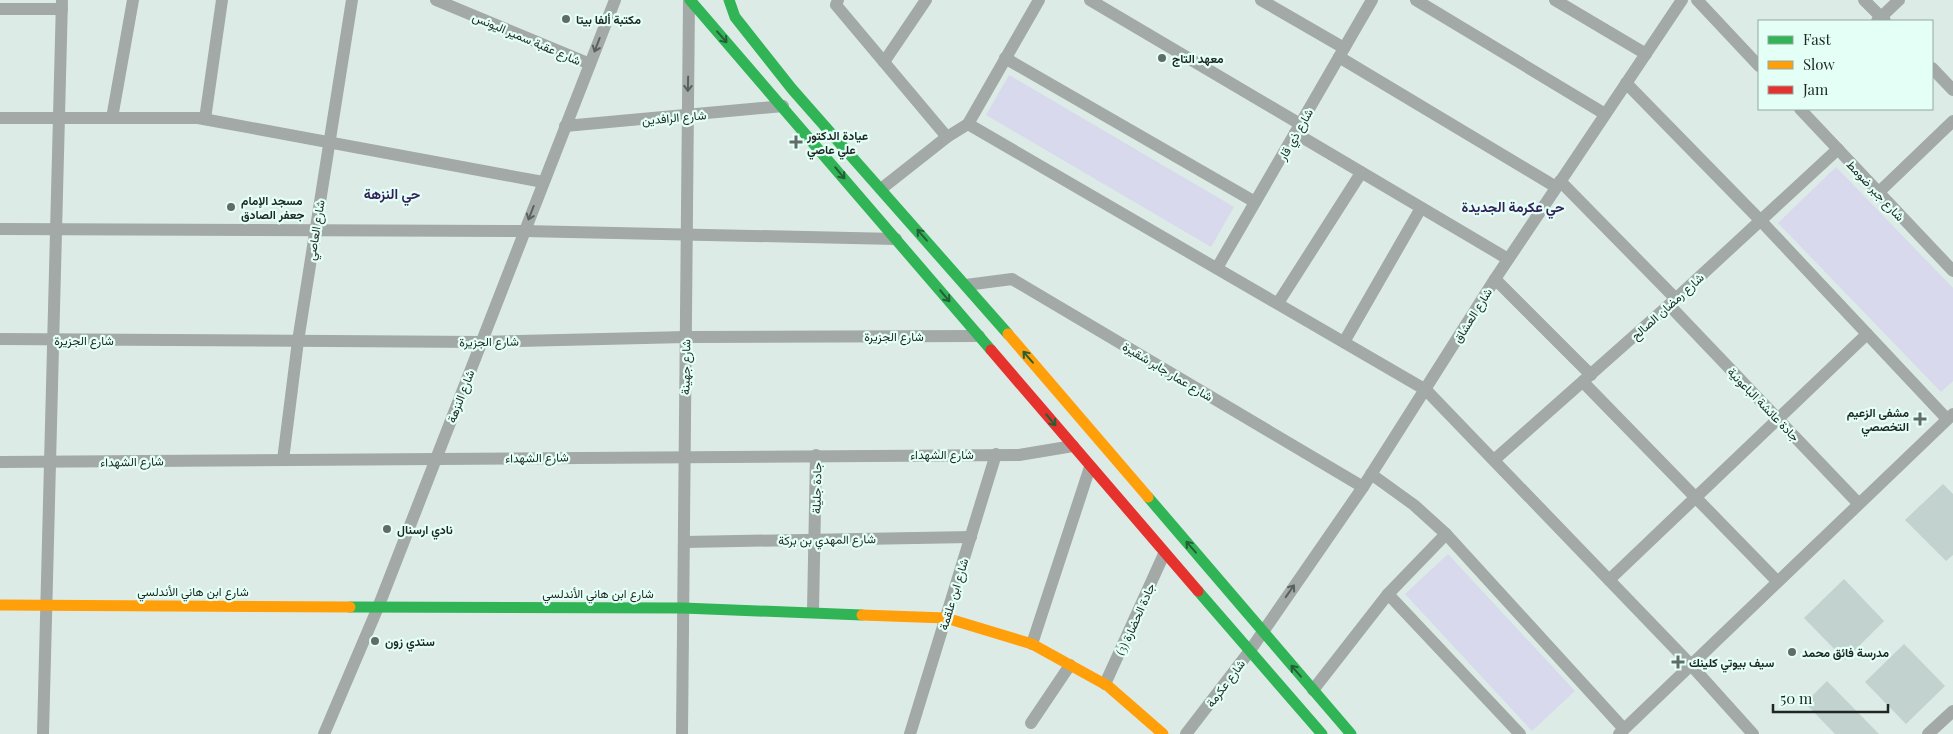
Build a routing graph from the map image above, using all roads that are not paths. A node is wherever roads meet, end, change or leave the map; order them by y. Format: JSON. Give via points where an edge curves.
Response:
{"nodes":[{"id":1,"x":133,"y":0,"type":"edge"},
{"id":2,"x":222,"y":0,"type":"edge"},
{"id":3,"x":352,"y":0,"type":"edge"},
{"id":4,"x":436,"y":0,"type":"edge"},
{"id":5,"x":615,"y":0,"type":"edge"},
{"id":6,"x":689,"y":0,"type":"edge"},
{"id":7,"x":729,"y":0,"type":"edge"},
{"id":8,"x":838,"y":0,"type":"edge"},
{"id":9,"x":926,"y":0,"type":"edge"},
{"id":10,"x":1039,"y":0,"type":"edge"},
{"id":11,"x":1090,"y":0,"type":"edge"},
{"id":12,"x":1260,"y":0,"type":"edge"},
{"id":13,"x":1372,"y":0,"type":"edge"},
{"id":14,"x":1416,"y":0,"type":"edge"},
{"id":15,"x":1555,"y":0,"type":"edge"},
{"id":16,"x":1682,"y":0,"type":"edge"},
{"id":17,"x":1696,"y":0,"type":"edge"},
{"id":18,"x":1864,"y":0,"type":"edge"},
{"id":19,"x":1899,"y":0,"type":"edge"},
{"id":20,"x":62,"y":4,"type":"edge"},
{"id":21,"x":0,"y":8,"type":"edge"},
{"id":22,"x":1881,"y":20,"type":"edge"},
{"id":23,"x":1342,"y":52,"type":"junction"},
{"id":24,"x":1646,"y":54,"type":"junction"},
{"id":25,"x":1005,"y":58,"type":"junction"},
{"id":26,"x":884,"y":62,"type":"junction"},
{"id":27,"x":590,"y":64,"type":"junction"},
{"id":28,"x":1758,"y":65,"type":"edge"},
{"id":29,"x":1933,"y":69,"type":"edge"},
{"id":30,"x":1626,"y":83,"type":"junction"},
{"id":31,"x":1953,"y":90,"type":"edge"},
{"id":32,"x":784,"y":106,"type":"junction"},
{"id":33,"x":1801,"y":110,"type":"edge"},
{"id":34,"x":1605,"y":114,"type":"junction"},
{"id":35,"x":687,"y":117,"type":"junction"},
{"id":36,"x":0,"y":118,"type":"edge"},
{"id":37,"x":59,"y":118,"type":"junction"},
{"id":38,"x":112,"y":118,"type":"junction"},
{"id":39,"x":205,"y":119,"type":"junction"},
{"id":40,"x":1953,"y":121,"type":"edge"},
{"id":41,"x":968,"y":124,"type":"junction"},
{"id":42,"x":565,"y":126,"type":"junction"},
{"id":43,"x":1298,"y":129,"type":"junction"},
{"id":44,"x":947,"y":136,"type":"junction"},
{"id":45,"x":330,"y":142,"type":"junction"},
{"id":46,"x":1838,"y":149,"type":"junction"},
{"id":47,"x":1361,"y":173,"type":"junction"},
{"id":48,"x":543,"y":182,"type":"junction"},
{"id":49,"x":1558,"y":184,"type":"junction"},
{"id":50,"x":881,"y":188,"type":"junction"},
{"id":51,"x":1879,"y":192,"type":"junction"},
{"id":52,"x":1255,"y":202,"type":"junction"},
{"id":53,"x":1421,"y":208,"type":"junction"},
{"id":54,"x":1760,"y":221,"type":"junction"},
{"id":55,"x":56,"y":229,"type":"junction"},
{"id":56,"x":0,"y":230,"type":"edge"},
{"id":57,"x":315,"y":231,"type":"junction"},
{"id":58,"x":524,"y":231,"type":"junction"},
{"id":59,"x":686,"y":233,"type":"junction"},
{"id":60,"x":896,"y":239,"type":"junction"},
{"id":61,"x":1508,"y":259,"type":"junction"},
{"id":62,"x":1217,"y":268,"type":"junction"},
{"id":63,"x":1953,"y":271,"type":"edge"},
{"id":64,"x":1494,"y":279,"type":"junction"},
{"id":65,"x":966,"y":286,"type":"junction"},
{"id":66,"x":1673,"y":302,"type":"junction"},
{"id":67,"x":1278,"y":303,"type":"junction"},
{"id":68,"x":1867,"y":334,"type":"junction"},
{"id":69,"x":979,"y":336,"type":"junction"},
{"id":70,"x":686,"y":337,"type":"junction"},
{"id":71,"x":0,"y":340,"type":"edge"},
{"id":72,"x":53,"y":340,"type":"junction"},
{"id":73,"x":298,"y":341,"type":"junction"},
{"id":74,"x":481,"y":342,"type":"junction"},
{"id":75,"x":1344,"y":342,"type":"junction"},
{"id":76,"x":1587,"y":378,"type":"junction"},
{"id":77,"x":1426,"y":390,"type":"junction"},
{"id":78,"x":1950,"y":416,"type":"edge"},
{"id":79,"x":1778,"y":420,"type":"junction"},
{"id":80,"x":1073,"y":446,"type":"junction"},
{"id":81,"x":996,"y":454,"type":"junction"},
{"id":82,"x":816,"y":455,"type":"junction"},
{"id":83,"x":684,"y":456,"type":"junction"},
{"id":84,"x":436,"y":458,"type":"junction"},
{"id":85,"x":282,"y":460,"type":"junction"},
{"id":86,"x":1494,"y":460,"type":"junction"},
{"id":87,"x":0,"y":462,"type":"edge"},
{"id":88,"x":50,"y":462,"type":"junction"},
{"id":89,"x":1090,"y":467,"type":"junction"},
{"id":90,"x":1371,"y":474,"type":"junction"},
{"id":91,"x":1363,"y":487,"type":"junction"},
{"id":92,"x":1697,"y":498,"type":"junction"},
{"id":93,"x":1858,"y":503,"type":"junction"},
{"id":94,"x":1446,"y":534,"type":"junction"},
{"id":95,"x":970,"y":537,"type":"junction"},
{"id":96,"x":814,"y":540,"type":"junction"},
{"id":97,"x":684,"y":542,"type":"junction"},
{"id":98,"x":1164,"y":554,"type":"junction"},
{"id":99,"x":1609,"y":580,"type":"junction"},
{"id":100,"x":1777,"y":581,"type":"junction"},
{"id":101,"x":1388,"y":594,"type":"junction"},
{"id":102,"x":0,"y":605,"type":"edge"},
{"id":103,"x":46,"y":605,"type":"junction"},
{"id":104,"x":379,"y":605,"type":"junction"},
{"id":105,"x":683,"y":608,"type":"junction"},
{"id":106,"x":813,"y":611,"type":"junction"},
{"id":107,"x":946,"y":618,"type":"junction"},
{"id":108,"x":1263,"y":631,"type":"junction"},
{"id":109,"x":1032,"y":644,"type":"junction"},
{"id":110,"x":1249,"y":652,"type":"junction"},
{"id":111,"x":1690,"y":664,"type":"junction"},
{"id":112,"x":1070,"y":665,"type":"junction"},
{"id":113,"x":1105,"y":684,"type":"junction"},
{"id":114,"x":1313,"y":690,"type":"junction"},
{"id":115,"x":1953,"y":711,"type":"edge"},
{"id":116,"x":1031,"y":722,"type":"dead end"},
{"id":117,"x":1621,"y":731,"type":"edge"},
{"id":118,"x":42,"y":734,"type":"edge"},
{"id":119,"x":324,"y":734,"type":"edge"},
{"id":120,"x":682,"y":734,"type":"edge"},
{"id":121,"x":910,"y":734,"type":"edge"},
{"id":122,"x":1163,"y":734,"type":"edge"},
{"id":123,"x":1186,"y":734,"type":"edge"},
{"id":124,"x":1322,"y":734,"type":"edge"},
{"id":125,"x":1351,"y":734,"type":"edge"},
{"id":126,"x":1520,"y":734,"type":"edge"},
{"id":127,"x":1753,"y":734,"type":"edge"},
{"id":128,"x":1928,"y":734,"type":"edge"}],
"edges":[{"from":1,"to":38,"type":"street"},
{"from":2,"to":39,"type":"street"},
{"from":3,"to":45,"type":"street","name":"شارع العاصي"},
{"from":4,"to":27,"type":"street","name":"شارع عقبة سمير اليونس"},
{"from":5,"to":27,"type":"street","name":"شارع النزهة","one_way":true},
{"from":6,"to":32,"type":"main road","one_way":true},
{"from":6,"to":35,"type":"street","name":"شارع جهينة","one_way":true},
{"from":7,"to":50,"type":"main road","via":[[735,17],[792,90]]},
{"from":8,"to":26,"type":"street","via":[[836,4]]},
{"from":9,"to":26,"type":"street"},
{"from":10,"to":25,"type":"street"},
{"from":11,"to":43,"type":"street"},
{"from":12,"to":23,"type":"street","name":"جادة عائشة الباعونية"},
{"from":13,"to":23,"type":"street","name":"شارع ذي قار"},
{"from":14,"to":34,"type":"street"},
{"from":15,"to":24,"type":"street"},
{"from":16,"to":24,"type":"street","name":"شارع العشاق"},
{"from":17,"to":28,"type":"street"},
{"from":18,"to":22,"type":"street"},
{"from":19,"to":22,"type":"street"},
{"from":20,"to":21,"type":"street"},
{"from":20,"to":37,"type":"street"},
{"from":23,"to":43,"type":"street","name":"شارع ذي قار"},
{"from":23,"to":49,"type":"street","name":"جادة عائشة الباعونية"},
{"from":24,"to":30,"type":"street","name":"شارع العشاق"},
{"from":25,"to":41,"type":"street"},
{"from":25,"to":52,"type":"street"},
{"from":26,"to":44,"type":"street"},
{"from":27,"to":42,"type":"street","name":"شارع النزهة"},
{"from":29,"to":31,"type":"street"},
{"from":30,"to":34,"type":"street","name":"شارع العشاق"},
{"from":30,"to":54,"type":"street"},
{"from":32,"to":35,"type":"street","name":"شارع الرافدين"},
{"from":32,"to":60,"type":"main road","one_way":true},
{"from":33,"to":46,"type":"street","name":"شارع جبر ضومط"},
{"from":34,"to":49,"type":"street","name":"شارع العشاق"},
{"from":35,"to":42,"type":"street","name":"شارع الرافدين"},
{"from":35,"to":59,"type":"street","name":"شارع جهينة"},
{"from":36,"to":37,"type":"street"},
{"from":37,"to":38,"type":"street"},
{"from":37,"to":55,"type":"street"},
{"from":38,"to":39,"type":"street"},
{"from":39,"to":45,"type":"street"},
{"from":40,"to":51,"type":"street"},
{"from":41,"to":44,"type":"street"},
{"from":41,"to":62,"type":"street"},
{"from":42,"to":48,"type":"street","name":"شارع النزهة"},
{"from":43,"to":47,"type":"street"},
{"from":43,"to":52,"type":"street","name":"شارع ذي قار"},
{"from":44,"to":50,"type":"street"},
{"from":45,"to":48,"type":"street"},
{"from":45,"to":57,"type":"street","name":"شارع العاصي"},
{"from":46,"to":51,"type":"street","name":"شارع جبر ضومط"},
{"from":46,"to":54,"type":"street","name":"شارع رمضان الصالح"},
{"from":47,"to":53,"type":"street"},
{"from":47,"to":67,"type":"street"},
{"from":48,"to":58,"type":"street","name":"شارع النزهة","one_way":true},
{"from":49,"to":61,"type":"street","name":"شارع العشاق"},
{"from":49,"to":66,"type":"street","name":"جادة عائشة الباعونية"},
{"from":65,"to":50,"type":"main road","one_way":true},
{"from":51,"to":63,"type":"street","name":"شارع جبر ضومط"},
{"from":52,"to":62,"type":"street","name":"شارع ذي قار"},
{"from":53,"to":61,"type":"street"},
{"from":53,"to":75,"type":"street"},
{"from":54,"to":66,"type":"street","name":"شارع رمضان الصالح"},
{"from":54,"to":68,"type":"street"},
{"from":55,"to":56,"type":"street"},
{"from":55,"to":57,"type":"street"},
{"from":55,"to":72,"type":"street"},
{"from":57,"to":58,"type":"street"},
{"from":57,"to":73,"type":"street","name":"شارع العاصي"},
{"from":58,"to":59,"type":"street"},
{"from":58,"to":74,"type":"street","name":"شارع النزهة"},
{"from":59,"to":60,"type":"street"},
{"from":59,"to":70,"type":"street","name":"شارع جهينة"},
{"from":60,"to":69,"type":"main road","one_way":true},
{"from":61,"to":64,"type":"street","name":"شارع العشاق"},
{"from":62,"to":67,"type":"street"},
{"from":64,"to":76,"type":"street"},
{"from":64,"to":77,"type":"street","name":"شارع العشاق"},
{"from":65,"to":91,"type":"street","name":"شارع عمار جابر شقيرة","via":[[1012,280]]},
{"from":108,"to":65,"type":"main road","one_way":true},
{"from":66,"to":76,"type":"street","name":"شارع رمضان الصالح"},
{"from":66,"to":79,"type":"street","name":"جادة عائشة الباعونية"},
{"from":67,"to":75,"type":"street"},
{"from":68,"to":78,"type":"street"},
{"from":68,"to":79,"type":"street"},
{"from":69,"to":70,"type":"street","name":"شارع الجزيرة"},
{"from":69,"to":80,"type":"main road","one_way":true},
{"from":70,"to":74,"type":"street","name":"شارع الجزيرة"},
{"from":70,"to":83,"type":"street","name":"شارع جهينة"},
{"from":71,"to":72,"type":"street","name":"شارع الجزيرة"},
{"from":72,"to":73,"type":"street","name":"شارع الجزيرة"},
{"from":72,"to":88,"type":"street"},
{"from":73,"to":74,"type":"street","name":"شارع الجزيرة"},
{"from":73,"to":85,"type":"street","name":"شارع العاصي"},
{"from":74,"to":84,"type":"street","name":"شارع النزهة"},
{"from":75,"to":77,"type":"street"},
{"from":76,"to":86,"type":"street","name":"شارع رمضان الصالح"},
{"from":76,"to":92,"type":"street"},
{"from":77,"to":86,"type":"street"},
{"from":77,"to":90,"type":"street","name":"شارع العشاق"},
{"from":78,"to":93,"type":"street"},
{"from":79,"to":92,"type":"street"},
{"from":79,"to":93,"type":"street","name":"جادة عائشة الباعونية"},
{"from":80,"to":81,"type":"street","name":"شارع الشهداء","via":[[1019,455]]},
{"from":80,"to":89,"type":"main road"},
{"from":81,"to":82,"type":"street","name":"شارع الشهداء"},
{"from":81,"to":95,"type":"street","name":"شارع ابن علقمة"},
{"from":82,"to":83,"type":"street","name":"شارع الشهداء"},
{"from":82,"to":96,"type":"street","name":"جادة جليلة"},
{"from":83,"to":84,"type":"street","name":"شارع الشهداء"},
{"from":83,"to":97,"type":"street","name":"شارع جهينة"},
{"from":84,"to":85,"type":"street","name":"شارع الشهداء"},
{"from":84,"to":104,"type":"street","name":"شارع النزهة"},
{"from":85,"to":88,"type":"street","name":"شارع الشهداء"},
{"from":86,"to":99,"type":"street"},
{"from":87,"to":88,"type":"street","name":"شارع الشهداء"},
{"from":88,"to":103,"type":"street"},
{"from":89,"to":98,"type":"main road"},
{"from":89,"to":109,"type":"street"},
{"from":90,"to":91,"type":"street","name":"شارع العشاق"},
{"from":90,"to":94,"type":"street","via":[[1414,505]]},
{"from":108,"to":91,"type":"street","name":"شارع العشاق","one_way":true},
{"from":92,"to":99,"type":"street"},
{"from":92,"to":100,"type":"street"},
{"from":93,"to":100,"type":"street"},
{"from":94,"to":101,"type":"street"},
{"from":94,"to":117,"type":"street"},
{"from":95,"to":96,"type":"street","name":"شارع المهدي بن بركة"},
{"from":95,"to":107,"type":"street","name":"شارع ابن علقمة"},
{"from":96,"to":97,"type":"street","name":"شارع المهدي بن بركة"},
{"from":96,"to":106,"type":"street","name":"جادة جليلة"},
{"from":97,"to":105,"type":"street","name":"شارع جهينة"},
{"from":98,"to":110,"type":"main road"},
{"from":98,"to":113,"type":"street","name":"جادة الحضارة (3)"},
{"from":99,"to":111,"type":"street"},
{"from":100,"to":111,"type":"street"},
{"from":101,"to":114,"type":"street"},
{"from":101,"to":126,"type":"street"},
{"from":102,"to":103,"type":"main road","name":"شارع ابن هاني الأندلسي"},
{"from":103,"to":104,"type":"main road","name":"شارع ابن هاني الأندلسي"},
{"from":103,"to":118,"type":"street"},
{"from":104,"to":105,"type":"main road","name":"شارع ابن هاني الأندلسي"},
{"from":104,"to":119,"type":"street","name":"شارع النزهة"},
{"from":105,"to":106,"type":"main road","name":"شارع ابن هاني الأندلسي"},
{"from":105,"to":120,"type":"street","name":"شارع جهينة"},
{"from":106,"to":107,"type":"main road","name":"شارع ابن هاني الأندلسي"},
{"from":107,"to":109,"type":"main road","name":"شارع ابن هاني الأندلسي"},
{"from":107,"to":121,"type":"street","name":"شارع ابن علقمة"},
{"from":108,"to":110,"type":"street","name":"شارع عكرمة"},
{"from":114,"to":108,"type":"main road","one_way":true},
{"from":109,"to":112,"type":"main road","name":"شارع ابن هاني الأندلسي"},
{"from":110,"to":123,"type":"street","name":"شارع عكرمة"},
{"from":110,"to":124,"type":"main road"},
{"from":111,"to":117,"type":"street"},
{"from":111,"to":127,"type":"street"},
{"from":112,"to":113,"type":"main road","name":"شارع ابن هاني الأندلسي"},
{"from":112,"to":116,"type":"street"},
{"from":113,"to":122,"type":"main road","name":"شارع ابن هاني الأندلسي"},
{"from":114,"to":125,"type":"main road"},
{"from":115,"to":128,"type":"street"}]}
